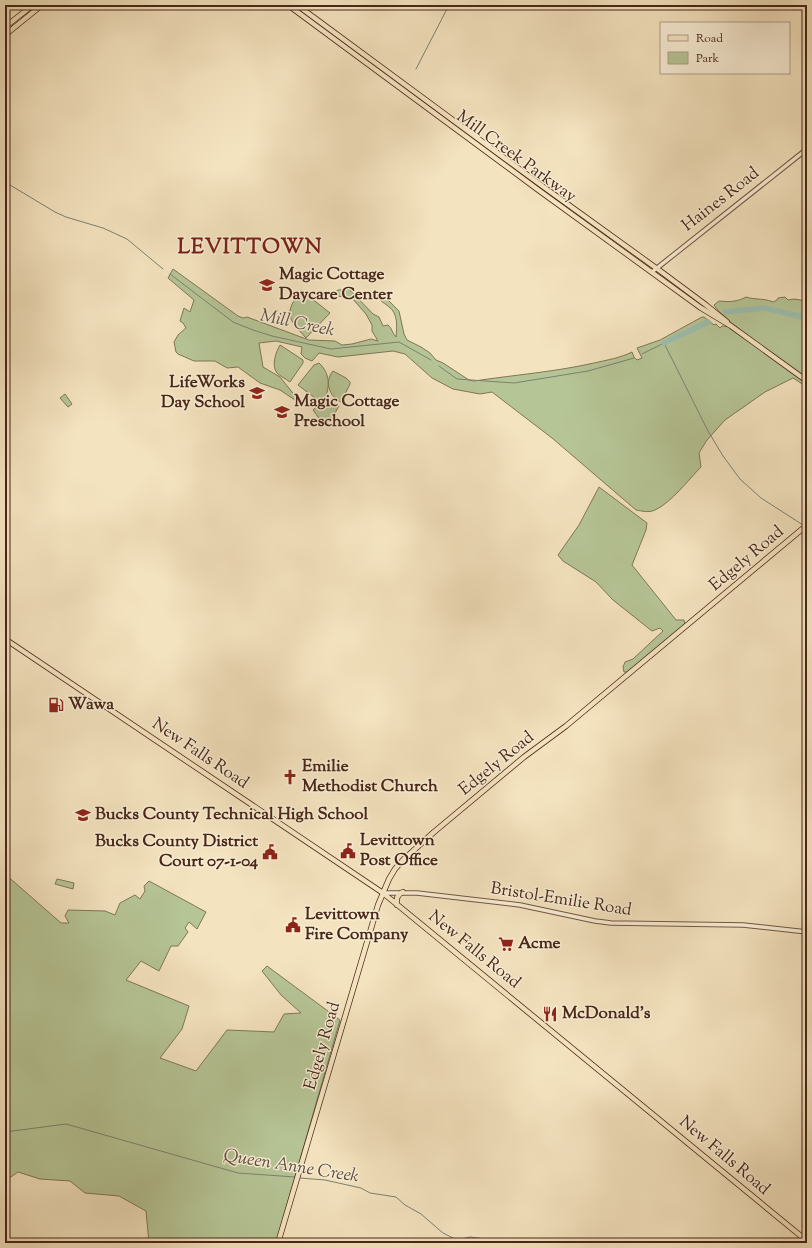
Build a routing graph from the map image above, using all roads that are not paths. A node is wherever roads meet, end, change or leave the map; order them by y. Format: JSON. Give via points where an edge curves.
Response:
{"nodes":[{"id":1,"x":33,"y":5,"type":"edge"},
{"id":2,"x":42,"y":5,"type":"edge"},
{"id":3,"x":288,"y":5,"type":"edge"},
{"id":4,"x":297,"y":5,"type":"edge"},
{"id":5,"x":5,"y":28,"type":"edge"},
{"id":6,"x":5,"y":35,"type":"edge"},
{"id":7,"x":807,"y":149,"type":"edge"},
{"id":8,"x":656,"y":268,"type":"junction"},
{"id":9,"x":652,"y":272,"type":"junction"},
{"id":10,"x":731,"y":326,"type":"junction"},
{"id":11,"x":807,"y":381,"type":"edge"},
{"id":12,"x":807,"y":525,"type":"edge"},
{"id":13,"x":5,"y":639,"type":"edge"},
{"id":14,"x":403,"y":892,"type":"junction"},
{"id":15,"x":383,"y":893,"type":"junction"},
{"id":16,"x":397,"y":904,"type":"junction"},
{"id":17,"x":807,"y":932,"type":"edge"},
{"id":18,"x":807,"y":1241,"type":"edge"},
{"id":19,"x":278,"y":1243,"type":"edge"}],
"edges":[{"from":1,"to":5,"type":"main road"},
{"from":2,"to":6,"type":"main road"},
{"from":3,"to":9,"type":"main road","name":"Mill Creek Parkway"},
{"from":4,"to":8,"type":"main road","name":"Mill Creek Parkway"},
{"from":7,"to":8,"type":"street","name":"Haines Road"},
{"from":8,"to":9,"type":"street","name":"Haines Road"},
{"from":8,"to":10,"type":"main road","name":"Mill Creek Parkway"},
{"from":9,"to":10,"type":"main road","name":"Mill Creek Parkway","via":[[701,308]]},
{"from":10,"to":11,"type":"main road","name":"Mill Creek Parkway"},
{"from":12,"to":15,"type":"main road","name":"Edgely Road","via":[[621,681],[524,756],[431,835],[398,865]]},
{"from":13,"to":15,"type":"main road","name":"New Falls Road"},
{"from":14,"to":15,"type":"street","name":"Bristol-Emilie Road"},
{"from":14,"to":16,"type":"main road","via":[[397,897]]},
{"from":14,"to":17,"type":"street","name":"Bristol-Emilie Road","via":[[520,905],[611,923],[742,925]]},
{"from":15,"to":16,"type":"main road","name":"New Falls Road"},
{"from":15,"to":19,"type":"main road","name":"Edgely Road"},
{"from":16,"to":18,"type":"main road","name":"New Falls Road"}]}
